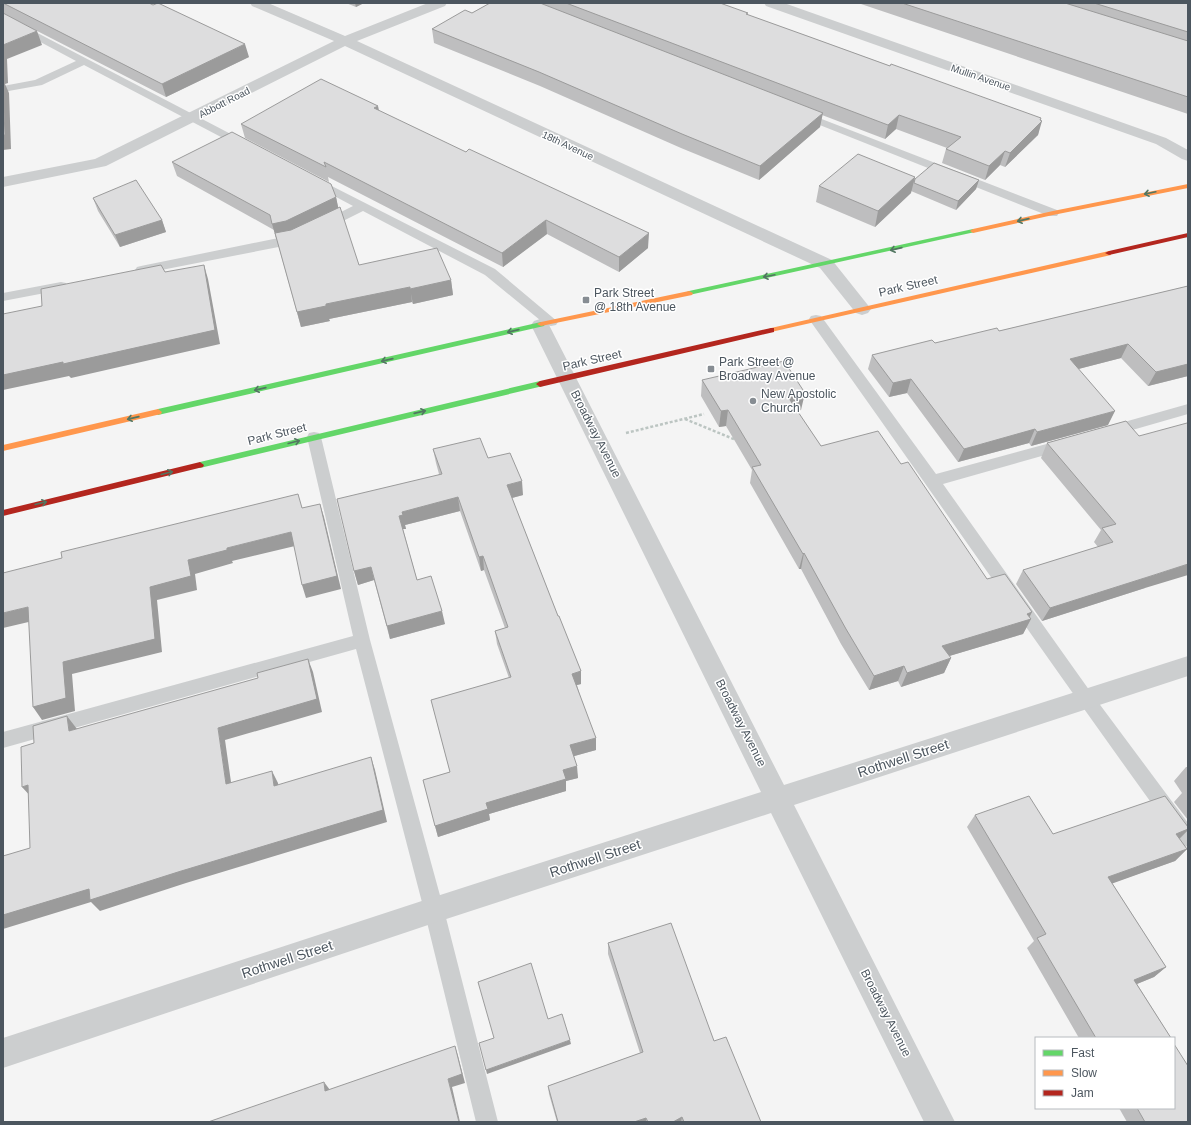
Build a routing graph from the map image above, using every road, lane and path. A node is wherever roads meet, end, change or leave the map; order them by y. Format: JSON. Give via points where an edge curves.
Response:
{"nodes":[{"id":1,"x":257,"y":3,"type":"edge"},
{"id":2,"x":440,"y":3,"type":"edge"},
{"id":3,"x":771,"y":3,"type":"edge"},
{"id":4,"x":3,"y":18,"type":"edge"},
{"id":5,"x":345,"y":41,"type":"junction"},
{"id":6,"x":84,"y":61,"type":"junction"},
{"id":7,"x":3,"y":89,"type":"edge"},
{"id":8,"x":790,"y":110,"type":"edge"},
{"id":9,"x":192,"y":118,"type":"junction"},
{"id":10,"x":256,"y":151,"type":"edge"},
{"id":11,"x":1188,"y":156,"type":"edge"},
{"id":12,"x":306,"y":177,"type":"edge"},
{"id":13,"x":3,"y":182,"type":"edge"},
{"id":14,"x":1188,"y":186,"type":"edge"},
{"id":15,"x":363,"y":206,"type":"junction"},
{"id":16,"x":1052,"y":213,"type":"junction"},
{"id":17,"x":1188,"y":235,"type":"edge"},
{"id":18,"x":826,"y":264,"type":"junction"},
{"id":19,"x":126,"y":273,"type":"edge"},
{"id":20,"x":72,"y":284,"type":"edge"},
{"id":21,"x":3,"y":298,"type":"edge"},
{"id":22,"x":862,"y":309,"type":"junction"},
{"id":23,"x":816,"y":320,"type":"junction"},
{"id":24,"x":546,"y":324,"type":"junction"},
{"id":25,"x":568,"y":378,"type":"junction"},
{"id":26,"x":1188,"y":409,"type":"edge"},
{"id":27,"x":704,"y":414,"type":"dead end"},
{"id":28,"x":684,"y":419,"type":"junction"},
{"id":29,"x":1098,"y":434,"type":"edge"},
{"id":30,"x":314,"y":437,"type":"junction"},
{"id":31,"x":598,"y":439,"type":"junction"},
{"id":32,"x":738,"y":441,"type":"edge"},
{"id":33,"x":1076,"y":441,"type":"edge"},
{"id":34,"x":3,"y":448,"type":"edge"},
{"id":35,"x":933,"y":481,"type":"junction"},
{"id":36,"x":3,"y":513,"type":"edge"},
{"id":37,"x":362,"y":640,"type":"junction"},
{"id":38,"x":1188,"y":666,"type":"edge"},
{"id":39,"x":1086,"y":698,"type":"junction"},
{"id":40,"x":3,"y":740,"type":"edge"},
{"id":41,"x":779,"y":799,"type":"junction"},
{"id":42,"x":1188,"y":838,"type":"edge"},
{"id":43,"x":434,"y":910,"type":"junction"},
{"id":44,"x":3,"y":1053,"type":"edge"},
{"id":45,"x":487,"y":1122,"type":"edge"},
{"id":46,"x":940,"y":1122,"type":"edge"}],
"edges":[{"from":1,"to":5,"type":"street","name":"18th Avenue"},
{"from":2,"to":5,"type":"street","name":"Abbott Road"},
{"from":3,"to":11,"type":"street","name":"Mullin Avenue","via":[[1161,141]]},
{"from":4,"to":6,"type":"lane"},
{"from":5,"to":9,"type":"street","name":"Abbott Road"},
{"from":5,"to":18,"type":"street","name":"18th Avenue"},
{"from":6,"to":7,"type":"lane","via":[[38,83]]},
{"from":6,"to":9,"type":"lane"},
{"from":8,"to":16,"type":"lane"},
{"from":9,"to":10,"type":"lane"},
{"from":9,"to":13,"type":"street","name":"Abbott Road","via":[[100,163]]},
{"from":12,"to":15,"type":"lane"},
{"from":14,"to":16,"type":"street","one_way":true},
{"from":15,"to":19,"type":"lane","via":[[294,240]]},
{"from":15,"to":24,"type":"lane","via":[[490,272]]},
{"from":16,"to":18,"type":"street","one_way":true},
{"from":17,"to":22,"type":"street","name":"Park Street"},
{"from":18,"to":22,"type":"street","name":"18th Avenue"},
{"from":18,"to":24,"type":"street","one_way":true},
{"from":20,"to":21,"type":"lane"},
{"from":22,"to":23,"type":"street","name":"Park Street"},
{"from":23,"to":25,"type":"street","name":"Park Street"},
{"from":23,"to":35,"type":"lane"},
{"from":24,"to":25,"type":"street","name":"Broadway Avenue"},
{"from":24,"to":34,"type":"street","one_way":true},
{"from":30,"to":25,"type":"street","name":"Park Street","one_way":true},
{"from":25,"to":31,"type":"street","name":"Broadway Avenue"},
{"from":26,"to":29,"type":"lane"},
{"from":27,"to":28,"type":"path"},
{"from":28,"to":31,"type":"path"},
{"from":28,"to":32,"type":"path"},
{"from":36,"to":30,"type":"street","name":"Park Street","one_way":true},
{"from":30,"to":37,"type":"lane"},
{"from":31,"to":41,"type":"street","name":"Broadway Avenue"},
{"from":33,"to":35,"type":"lane"},
{"from":35,"to":39,"type":"lane"},
{"from":37,"to":40,"type":"lane"},
{"from":37,"to":43,"type":"lane"},
{"from":38,"to":39,"type":"street","name":"Rothwell Street"},
{"from":39,"to":41,"type":"street","name":"Rothwell Street"},
{"from":39,"to":42,"type":"lane"},
{"from":41,"to":43,"type":"street","name":"Rothwell Street"},
{"from":41,"to":46,"type":"street","name":"Broadway Avenue"},
{"from":43,"to":44,"type":"street","name":"Rothwell Street"},
{"from":43,"to":45,"type":"lane"}]}
